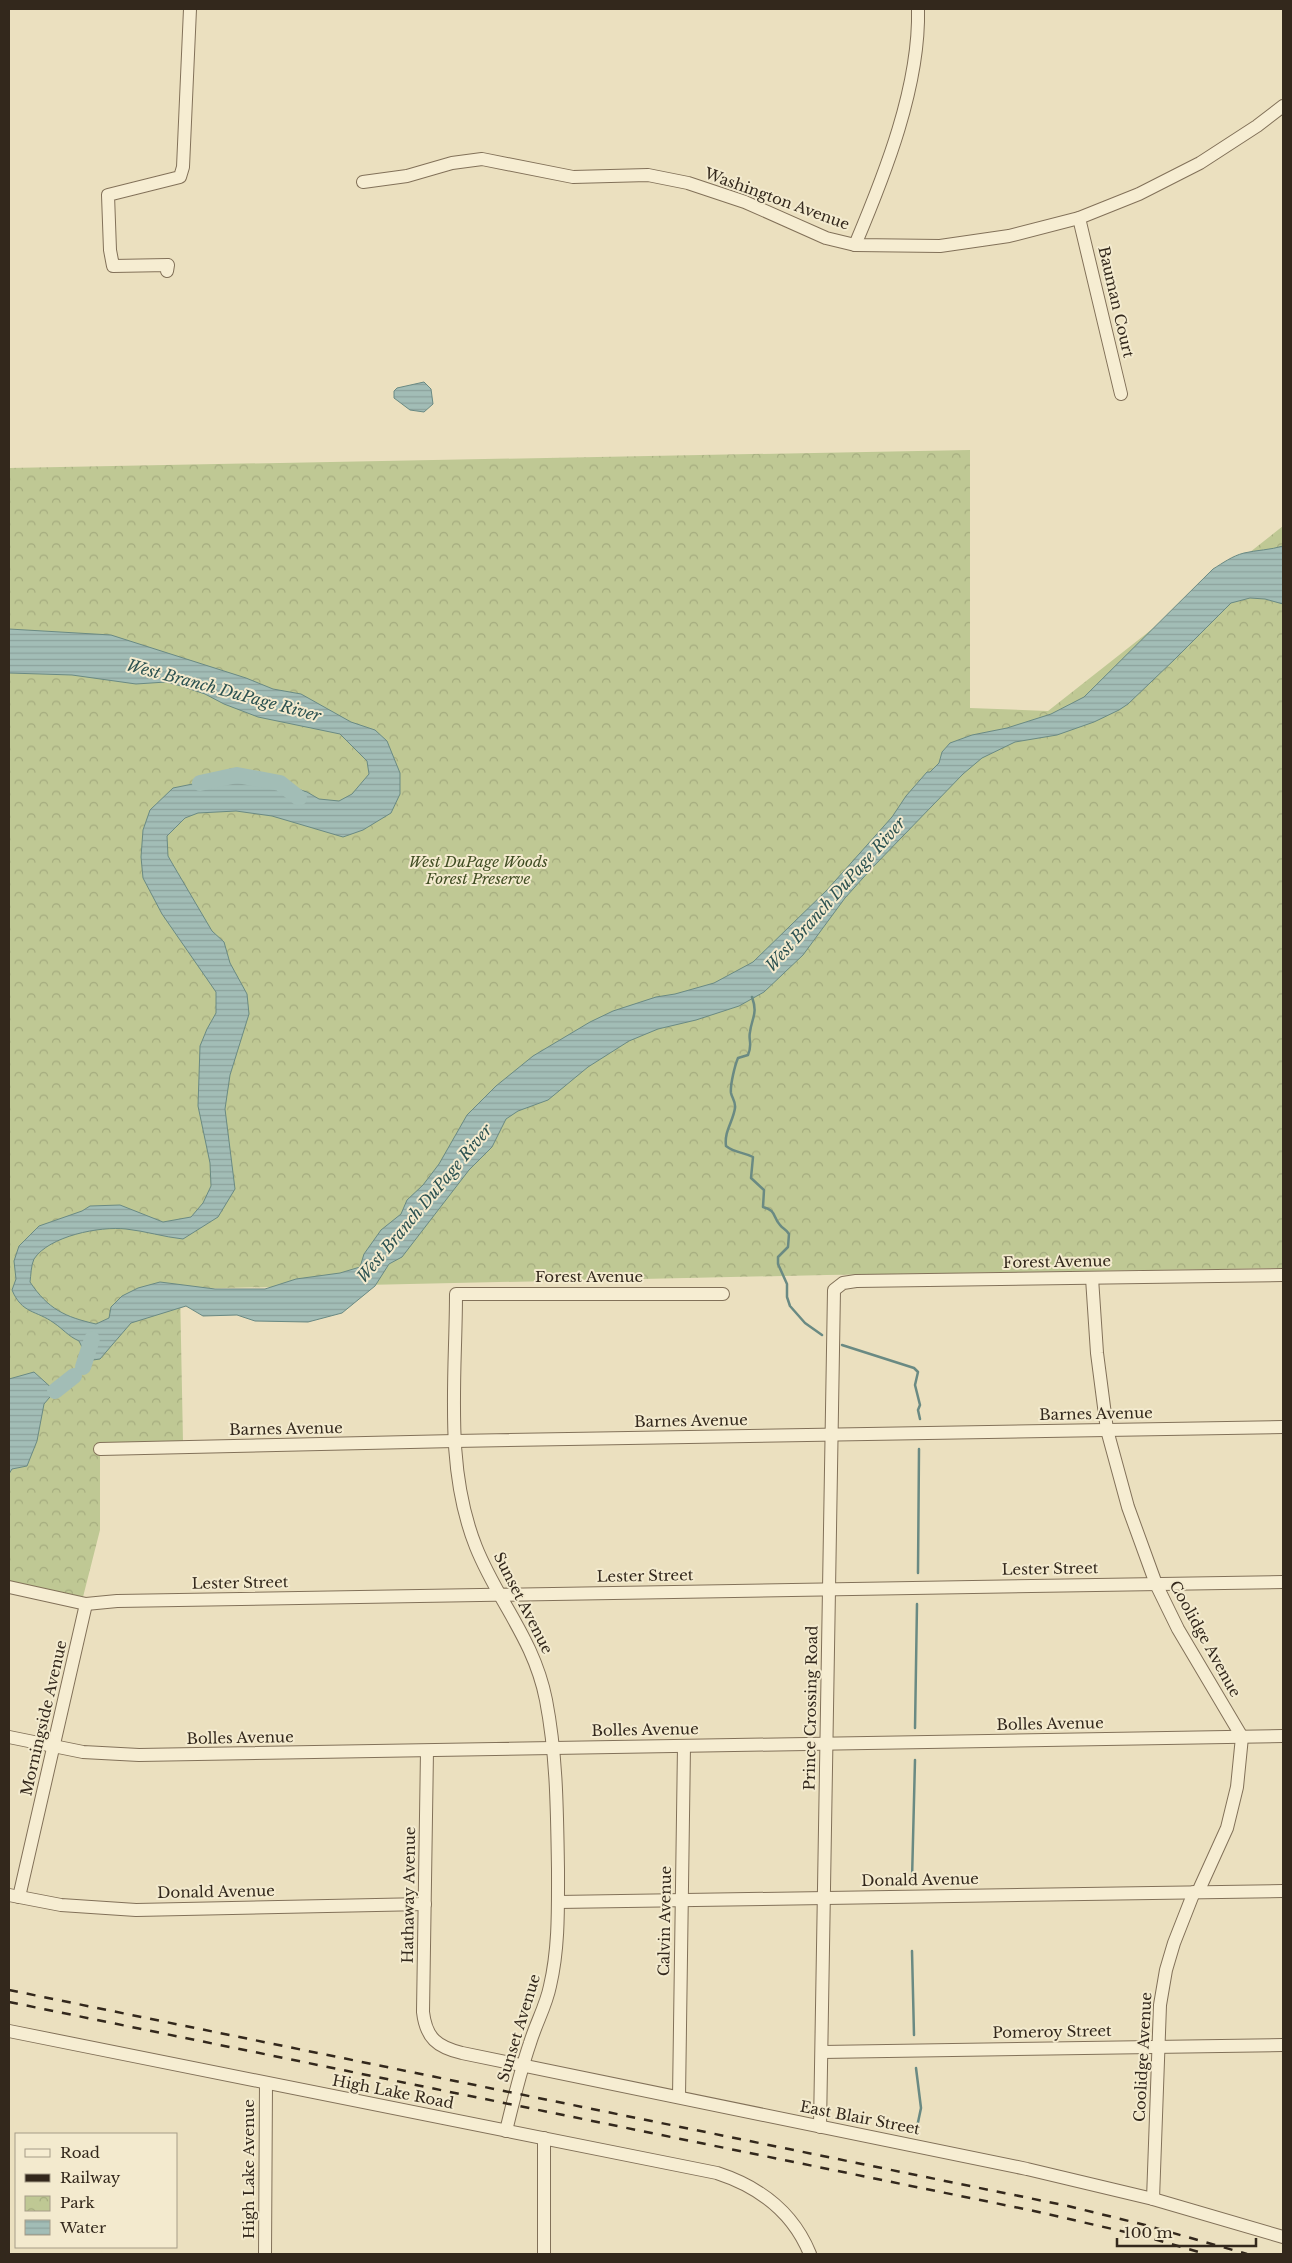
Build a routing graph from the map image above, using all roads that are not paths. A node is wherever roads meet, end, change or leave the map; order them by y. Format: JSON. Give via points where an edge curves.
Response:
{"nodes":[{"id":1,"x":190,"y":9,"type":"edge"},
{"id":2,"x":918,"y":9,"type":"edge"},
{"id":3,"x":1283,"y":106,"type":"edge"},
{"id":4,"x":363,"y":182,"type":"dead end"},
{"id":5,"x":1079,"y":218,"type":"junction"},
{"id":6,"x":855,"y":244,"type":"junction"},
{"id":7,"x":167,"y":271,"type":"dead end"},
{"id":8,"x":1121,"y":394,"type":"dead end"},
{"id":9,"x":1283,"y":1276,"type":"edge"},
{"id":10,"x":1092,"y":1278,"type":"junction"},
{"id":11,"x":834,"y":1290,"type":"joint"},
{"id":12,"x":456,"y":1294,"type":"joint"},
{"id":13,"x":723,"y":1294,"type":"dead end"},
{"id":14,"x":1283,"y":1427,"type":"edge"},
{"id":15,"x":1107,"y":1430,"type":"junction"},
{"id":16,"x":832,"y":1434,"type":"junction"},
{"id":17,"x":455,"y":1441,"type":"junction"},
{"id":18,"x":100,"y":1449,"type":"dead end"},
{"id":19,"x":1283,"y":1582,"type":"edge"},
{"id":20,"x":1156,"y":1584,"type":"junction"},
{"id":21,"x":9,"y":1587,"type":"edge"},
{"id":22,"x":829,"y":1589,"type":"junction"},
{"id":23,"x":501,"y":1594,"type":"junction"},
{"id":24,"x":86,"y":1604,"type":"junction"},
{"id":25,"x":1283,"y":1736,"type":"edge"},
{"id":26,"x":9,"y":1737,"type":"edge"},
{"id":27,"x":1242,"y":1737,"type":"junction"},
{"id":28,"x":826,"y":1743,"type":"junction"},
{"id":29,"x":684,"y":1746,"type":"junction"},
{"id":30,"x":54,"y":1747,"type":"junction"},
{"id":31,"x":554,"y":1748,"type":"junction"},
{"id":32,"x":427,"y":1751,"type":"junction"},
{"id":33,"x":1283,"y":1891,"type":"edge"},
{"id":34,"x":1196,"y":1892,"type":"junction"},
{"id":35,"x":14,"y":1896,"type":"edge"},
{"id":36,"x":824,"y":1898,"type":"junction"},
{"id":37,"x":682,"y":1900,"type":"junction"},
{"id":38,"x":558,"y":1902,"type":"junction"},
{"id":39,"x":425,"y":1904,"type":"junction"},
{"id":40,"x":9,"y":2030,"type":"edge"},
{"id":41,"x":431,"y":2038,"type":"joint"},
{"id":42,"x":1283,"y":2045,"type":"edge"},
{"id":43,"x":1158,"y":2047,"type":"junction"},
{"id":44,"x":822,"y":2052,"type":"junction"},
{"id":45,"x":523,"y":2065,"type":"junction"},
{"id":46,"x":266,"y":2083,"type":"junction"},
{"id":47,"x":679,"y":2097,"type":"junction"},
{"id":48,"x":820,"y":2127,"type":"junction"},
{"id":49,"x":506,"y":2131,"type":"junction"},
{"id":50,"x":544,"y":2138,"type":"junction"},
{"id":51,"x":1154,"y":2199,"type":"junction"},
{"id":52,"x":1283,"y":2237,"type":"edge"},
{"id":53,"x":265,"y":2254,"type":"edge"},
{"id":54,"x":544,"y":2254,"type":"edge"},
{"id":55,"x":810,"y":2254,"type":"edge"}],
"edges":[{"from":1,"to":7,"type":"street","via":[[180,177],[108,195],[113,266],[168,265]]},
{"from":2,"to":6,"type":"street","via":[[917,53],[912,80],[873,203]]},
{"from":3,"to":5,"type":"street","name":"Washington Avenue","via":[[1200,163],[1139,194]]},
{"from":4,"to":6,"type":"street","name":"Washington Avenue","via":[[482,159],[573,177],[648,175],[688,183],[745,202],[826,238]]},
{"from":5,"to":6,"type":"street","name":"Washington Avenue","via":[[966,243],[914,247]]},
{"from":5,"to":8,"type":"street","name":"Bauman Court"},
{"from":9,"to":10,"type":"street","name":"Forest Avenue"},
{"from":10,"to":11,"type":"street","name":"Forest Avenue","via":[[856,1281],[842,1283]]},
{"from":10,"to":15,"type":"street","name":"Coolidge Avenue","via":[[1096,1353]]},
{"from":11,"to":16,"type":"street","name":"Prince Crossing Road"},
{"from":12,"to":13,"type":"street","name":"Forest Avenue"},
{"from":12,"to":17,"type":"street","name":"Sunset Avenue"},
{"from":14,"to":15,"type":"street","name":"Barnes Avenue"},
{"from":15,"to":16,"type":"street","name":"Barnes Avenue"},
{"from":15,"to":20,"type":"street","name":"Coolidge Avenue","via":[[1128,1507]]},
{"from":16,"to":17,"type":"street","name":"Barnes Avenue"},
{"from":16,"to":22,"type":"street","name":"Prince Crossing Road"},
{"from":17,"to":18,"type":"street","name":"Barnes Avenue"},
{"from":17,"to":23,"type":"street","name":"Sunset Avenue","via":[[456,1467],[466,1518],[486,1569]]},
{"from":19,"to":20,"type":"street","name":"Lester Street"},
{"from":20,"to":22,"type":"street","name":"Lester Street"},
{"from":20,"to":27,"type":"street","name":"Coolidge Avenue","via":[[1195,1660]]},
{"from":21,"to":24,"type":"street","name":"Lester Street"},
{"from":22,"to":23,"type":"street","name":"Lester Street"},
{"from":22,"to":28,"type":"street","name":"Prince Crossing Road"},
{"from":23,"to":24,"type":"street","name":"Lester Street"},
{"from":23,"to":31,"type":"street","name":"Sunset Avenue","via":[[539,1671]]},
{"from":24,"to":30,"type":"street","name":"Morningside Avenue"},
{"from":25,"to":27,"type":"street","name":"Bolles Avenue"},
{"from":26,"to":30,"type":"street","name":"Bolles Avenue"},
{"from":27,"to":28,"type":"street","name":"Bolles Avenue"},
{"from":27,"to":34,"type":"street","name":"Coolidge Avenue","via":[[1232,1810],[1218,1851]]},
{"from":28,"to":29,"type":"street","name":"Bolles Avenue"},
{"from":28,"to":36,"type":"street","name":"Prince Crossing Road"},
{"from":29,"to":31,"type":"street","name":"Bolles Avenue"},
{"from":29,"to":37,"type":"street","name":"Calvin Avenue"},
{"from":30,"to":32,"type":"street","name":"Bolles Avenue","via":[[130,1755]]},
{"from":30,"to":35,"type":"street","name":"Morningside Avenue"},
{"from":31,"to":32,"type":"street","name":"Bolles Avenue"},
{"from":31,"to":38,"type":"street","name":"Sunset Avenue","via":[[558,1791]]},
{"from":32,"to":39,"type":"street","name":"Hathaway Avenue"},
{"from":33,"to":34,"type":"street","name":"Donald Avenue"},
{"from":34,"to":36,"type":"street","name":"Donald Avenue"},
{"from":34,"to":43,"type":"street","name":"Coolidge Avenue","via":[[1174,1942],[1166,1970]]},
{"from":35,"to":39,"type":"street","name":"Donald Avenue","via":[[61,1905],[136,1910]]},
{"from":36,"to":37,"type":"street","name":"Donald Avenue"},
{"from":36,"to":44,"type":"street","name":"Prince Crossing Road"},
{"from":37,"to":38,"type":"street","name":"Donald Avenue"},
{"from":37,"to":47,"type":"street","name":"Calvin Avenue"},
{"from":38,"to":45,"type":"street","name":"Sunset Avenue","via":[[556,1954],[550,1986]]},
{"from":39,"to":41,"type":"street","name":"Hathaway Avenue","via":[[423,2012]]},
{"from":40,"to":46,"type":"street","name":"High Lake Road"},
{"from":41,"to":45,"type":"street","name":"East Blair Street","via":[[453,2051]]},
{"from":42,"to":43,"type":"street","name":"Pomeroy Street"},
{"from":43,"to":44,"type":"street","name":"Pomeroy Street"},
{"from":43,"to":51,"type":"street","name":"Coolidge Avenue"},
{"from":44,"to":48,"type":"street","name":"Prince Crossing Road"},
{"from":45,"to":47,"type":"street","name":"East Blair Street"},
{"from":45,"to":49,"type":"street","name":"Sunset Avenue"},
{"from":46,"to":49,"type":"street","name":"High Lake Road"},
{"from":46,"to":53,"type":"street","name":"High Lake Avenue"},
{"from":47,"to":48,"type":"street","name":"East Blair Street"},
{"from":48,"to":51,"type":"street","name":"East Blair Street","via":[[1027,2169]]},
{"from":49,"to":50,"type":"street","name":"High Lake Road"},
{"from":50,"to":54,"type":"street"},
{"from":50,"to":55,"type":"street","name":"High Lake Road","via":[[718,2173],[744,2183],[766,2197],[790,2220]]},
{"from":51,"to":52,"type":"street","name":"East Blair Street"}]}
